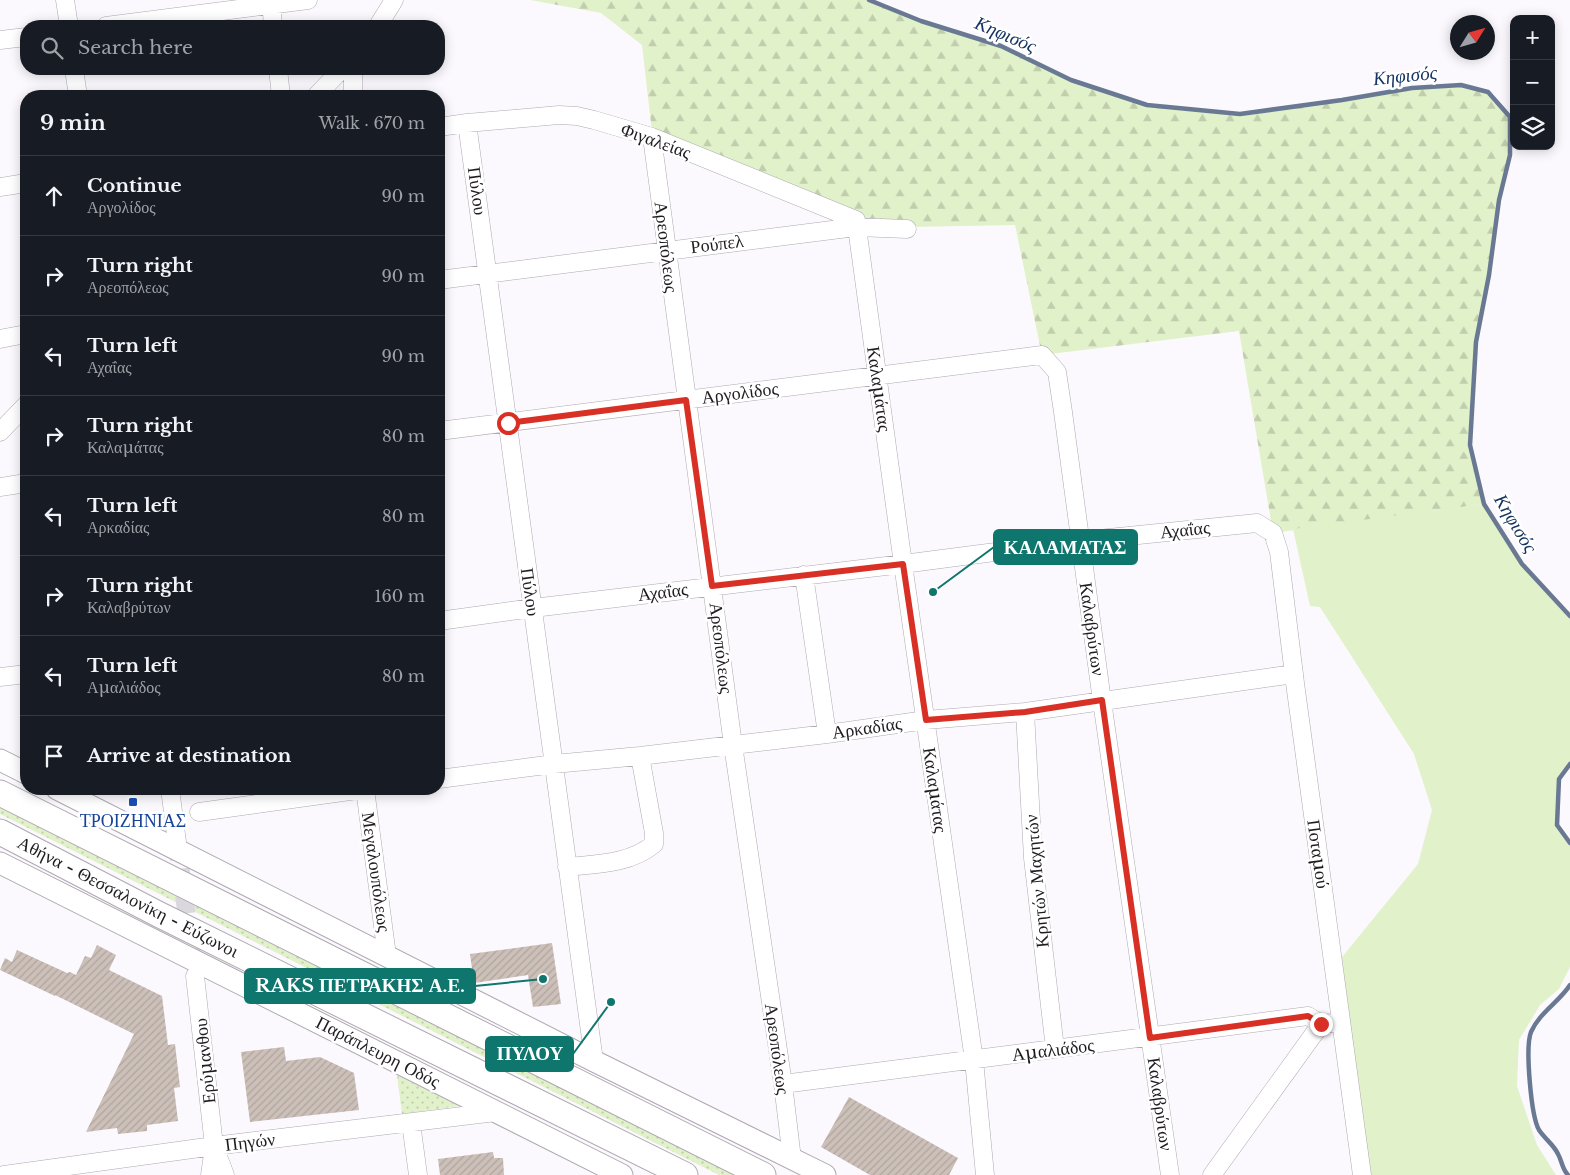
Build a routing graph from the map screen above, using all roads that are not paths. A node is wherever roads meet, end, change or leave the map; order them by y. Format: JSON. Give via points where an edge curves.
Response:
{"nodes":[{"id":1,"x":65,"y":0,"type":"edge"},
{"id":2,"x":308,"y":0,"type":"edge"},
{"id":3,"x":394,"y":0,"type":"edge"},
{"id":4,"x":271,"y":3,"type":"edge"},
{"id":5,"x":68,"y":20,"type":"edge"},
{"id":6,"x":149,"y":20,"type":"edge"},
{"id":7,"x":273,"y":20,"type":"edge"},
{"id":8,"x":382,"y":20,"type":"edge"},
{"id":9,"x":20,"y":38,"type":"edge"},
{"id":10,"x":0,"y":40,"type":"edge"},
{"id":11,"x":75,"y":75,"type":"edge"},
{"id":12,"x":279,"y":75,"type":"edge"},
{"id":13,"x":336,"y":75,"type":"edge"},
{"id":14,"x":353,"y":75,"type":"edge"},
{"id":15,"x":77,"y":90,"type":"edge"},
{"id":16,"x":280,"y":90,"type":"edge"},
{"id":17,"x":322,"y":90,"type":"edge"},
{"id":18,"x":353,"y":90,"type":"edge"},
{"id":19,"x":467,"y":123,"type":"junction"},
{"id":20,"x":445,"y":126,"type":"edge"},
{"id":21,"x":652,"y":137,"type":"junction"},
{"id":22,"x":20,"y":184,"type":"edge"},
{"id":23,"x":0,"y":187,"type":"edge"},
{"id":24,"x":856,"y":227,"type":"junction"},
{"id":25,"x":907,"y":229,"type":"dead end"},
{"id":26,"x":666,"y":250,"type":"junction"},
{"id":27,"x":488,"y":273,"type":"junction"},
{"id":28,"x":445,"y":279,"type":"edge"},
{"id":29,"x":20,"y":335,"type":"edge"},
{"id":30,"x":0,"y":339,"type":"edge"},
{"id":31,"x":1042,"y":355,"type":"joint"},
{"id":32,"x":878,"y":376,"type":"junction"},
{"id":33,"x":686,"y":400,"type":"junction"},
{"id":34,"x":20,"y":411,"type":"edge"},
{"id":35,"x":508,"y":423,"type":"junction"},
{"id":36,"x":445,"y":430,"type":"edge"},
{"id":37,"x":0,"y":432,"type":"edge"},
{"id":38,"x":20,"y":485,"type":"edge"},
{"id":39,"x":0,"y":487,"type":"edge"},
{"id":40,"x":1273,"y":533,"type":"joint"},
{"id":41,"x":1079,"y":541,"type":"junction"},
{"id":42,"x":903,"y":564,"type":"junction"},
{"id":43,"x":804,"y":575,"type":"junction"},
{"id":44,"x":712,"y":586,"type":"junction"},
{"id":45,"x":532,"y":608,"type":"junction"},
{"id":46,"x":445,"y":620,"type":"edge"},
{"id":47,"x":1294,"y":674,"type":"junction"},
{"id":48,"x":20,"y":675,"type":"edge"},
{"id":49,"x":0,"y":677,"type":"edge"},
{"id":50,"x":1102,"y":700,"type":"junction"},
{"id":51,"x":1025,"y":712,"type":"junction"},
{"id":52,"x":926,"y":720,"type":"junction"},
{"id":53,"x":827,"y":734,"type":"junction"},
{"id":54,"x":733,"y":744,"type":"junction"},
{"id":55,"x":640,"y":756,"type":"junction"},
{"id":56,"x":0,"y":760,"type":"edge"},
{"id":57,"x":554,"y":764,"type":"junction"},
{"id":58,"x":20,"y":770,"type":"edge"},
{"id":59,"x":445,"y":778,"type":"edge"},
{"id":60,"x":0,"y":793,"type":"edge"},
{"id":61,"x":69,"y":795,"type":"edge"},
{"id":62,"x":171,"y":795,"type":"edge"},
{"id":63,"x":322,"y":795,"type":"edge"},
{"id":64,"x":366,"y":795,"type":"edge"},
{"id":65,"x":199,"y":812,"type":"dead end"},
{"id":66,"x":0,"y":832,"type":"edge"},
{"id":67,"x":177,"y":842,"type":"tunnel mouth"},
{"id":68,"x":0,"y":863,"type":"edge"},
{"id":69,"x":568,"y":867,"type":"junction"},
{"id":70,"x":387,"y":956,"type":"junction"},
{"id":71,"x":195,"y":976,"type":"tunnel mouth"},
{"id":72,"x":1340,"y":1022,"type":"junction"},
{"id":73,"x":1321,"y":1024,"type":"junction"},
{"id":74,"x":1150,"y":1038,"type":"junction"},
{"id":75,"x":1055,"y":1049,"type":"junction"},
{"id":76,"x":974,"y":1060,"type":"junction"},
{"id":77,"x":594,"y":1061,"type":"junction"},
{"id":78,"x":783,"y":1084,"type":"junction"},
{"id":79,"x":496,"y":1112,"type":"junction"},
{"id":80,"x":411,"y":1123,"type":"junction"},
{"id":81,"x":214,"y":1146,"type":"junction"},
{"id":82,"x":0,"y":1159,"type":"edge"},
{"id":83,"x":792,"y":1159,"type":"junction"},
{"id":84,"x":616,"y":1174,"type":"edge"},
{"id":85,"x":3,"y":1175,"type":"edge"},
{"id":86,"x":210,"y":1175,"type":"edge"},
{"id":87,"x":225,"y":1175,"type":"edge"},
{"id":88,"x":418,"y":1175,"type":"edge"},
{"id":89,"x":685,"y":1175,"type":"edge"},
{"id":90,"x":763,"y":1175,"type":"edge"},
{"id":91,"x":825,"y":1175,"type":"edge"},
{"id":92,"x":985,"y":1175,"type":"edge"},
{"id":93,"x":1170,"y":1175,"type":"edge"},
{"id":94,"x":1212,"y":1175,"type":"edge"},
{"id":95,"x":1362,"y":1175,"type":"edge"}],
"edges":[{"from":1,"to":5,"type":"street"},
{"from":2,"to":4,"type":"street"},
{"from":3,"to":8,"type":"street"},
{"from":4,"to":6,"type":"street"},
{"from":4,"to":7,"type":"street"},
{"from":9,"to":10,"type":"street"},
{"from":11,"to":15,"type":"street"},
{"from":12,"to":16,"type":"street"},
{"from":13,"to":17,"type":"street"},
{"from":14,"to":18,"type":"street"},
{"from":19,"to":20,"type":"street","name":"Φιγαλείας"},
{"from":19,"to":21,"type":"street","name":"Φιγαλείας","via":[[577,116]]},
{"from":19,"to":27,"type":"street","name":"Πύλου"},
{"from":21,"to":24,"type":"street","name":"Φιγαλείας","via":[[856,220]]},
{"from":21,"to":26,"type":"street","name":"Αρεοπόλεως"},
{"from":22,"to":23,"type":"street"},
{"from":24,"to":25,"type":"street","name":"Ρούπελ"},
{"from":24,"to":26,"type":"street","name":"Ρούπελ"},
{"from":24,"to":32,"type":"street","name":"Καλαμάτας"},
{"from":26,"to":27,"type":"street","name":"Ρούπελ"},
{"from":26,"to":33,"type":"street","name":"Αρεοπόλεως"},
{"from":27,"to":28,"type":"street","name":"Ρούπελ"},
{"from":27,"to":35,"type":"street","name":"Πύλου"},
{"from":29,"to":30,"type":"street"},
{"from":31,"to":32,"type":"street","name":"Αργολίδος"},
{"from":31,"to":41,"type":"street","name":"Καλαβρύτων","via":[[1056,372]]},
{"from":32,"to":33,"type":"street","name":"Αργολίδος"},
{"from":32,"to":42,"type":"street","name":"Καλαμάτας"},
{"from":33,"to":35,"type":"street","name":"Αργολίδος"},
{"from":33,"to":44,"type":"street","name":"Αρεοπόλεως"},
{"from":34,"to":37,"type":"street"},
{"from":35,"to":36,"type":"street","name":"Αργολίδος"},
{"from":35,"to":45,"type":"street","name":"Πύλου"},
{"from":38,"to":39,"type":"street"},
{"from":40,"to":41,"type":"street","name":"Αχαΐας","via":[[1257,523]]},
{"from":40,"to":47,"type":"street","name":"Ποταμού","via":[[1279,552]]},
{"from":41,"to":42,"type":"street","name":"Αχαΐας"},
{"from":41,"to":50,"type":"street","name":"Καλαβρύτων"},
{"from":42,"to":43,"type":"street","name":"Αχαΐας"},
{"from":42,"to":52,"type":"street","name":"Καλαμάτας"},
{"from":43,"to":44,"type":"street","name":"Αχαΐας"},
{"from":43,"to":53,"type":"street"},
{"from":44,"to":45,"type":"street","name":"Αχαΐας"},
{"from":44,"to":54,"type":"street","name":"Αρεοπόλεως"},
{"from":45,"to":46,"type":"street","name":"Αχαΐας"},
{"from":45,"to":57,"type":"street","name":"Πύλου"},
{"from":47,"to":50,"type":"street","name":"Αρκαδίας"},
{"from":47,"to":72,"type":"street","name":"Ποταμού"},
{"from":48,"to":49,"type":"street"},
{"from":50,"to":51,"type":"street","name":"Αρκαδίας"},
{"from":50,"to":74,"type":"street","name":"Καλαβρύτων"},
{"from":51,"to":52,"type":"street","name":"Αρκαδίας"},
{"from":51,"to":75,"type":"street","name":"Κρητών Μαχητών","via":[[1033,858]]},
{"from":52,"to":53,"type":"street","name":"Αρκαδίας"},
{"from":52,"to":76,"type":"street","name":"Καλαμάτας"},
{"from":53,"to":54,"type":"street","name":"Αρκαδίας"},
{"from":54,"to":55,"type":"street","name":"Αρκαδίας"},
{"from":54,"to":78,"type":"street","name":"Αρεοπόλεως"},
{"from":55,"to":57,"type":"street","name":"Αρκαδίας"},
{"from":55,"to":69,"type":"street","via":[[654,844],[621,861]]},
{"from":56,"to":58,"type":"main road"},
{"from":57,"to":59,"type":"street","name":"Αρκαδίας"},
{"from":57,"to":69,"type":"street","name":"Πύλου"},
{"from":60,"to":90,"type":"highway","name":"Αθήνα - Θεσσαλονίκη - Εύζωνοι"},
{"from":61,"to":70,"type":"main road"},
{"from":62,"to":67,"type":"street"},
{"from":63,"to":65,"type":"street"},
{"from":64,"to":70,"type":"street","name":"Μεγαλουπόλεως"},
{"from":66,"to":89,"type":"highway","name":"Αθήνα - Θεσσαλονίκη - Εύζωνοι"},
{"from":68,"to":79,"type":"main road","name":"Παράπλευρη Οδός"},
{"from":69,"to":77,"type":"street","name":"Πύλου"},
{"from":70,"to":77,"type":"main road"},
{"from":71,"to":81,"type":"street","name":"Ερύμανθου"},
{"from":72,"to":73,"type":"street"},
{"from":72,"to":95,"type":"street","name":"Ποταμού"},
{"from":73,"to":74,"type":"street","name":"Αμαλιάδος","via":[[1308,1016]]},
{"from":73,"to":94,"type":"street"},
{"from":74,"to":75,"type":"street","name":"Αμαλιάδος"},
{"from":74,"to":93,"type":"street","name":"Καλαβρύτων"},
{"from":75,"to":76,"type":"street","name":"Αμαλιάδος"},
{"from":76,"to":78,"type":"street","name":"Αμαλιάδος"},
{"from":76,"to":92,"type":"street","name":"Καλαμάτας"},
{"from":77,"to":83,"type":"main road"},
{"from":78,"to":83,"type":"street","name":"Αρεοπόλεως"},
{"from":79,"to":80,"type":"street","name":"Πηγών"},
{"from":79,"to":84,"type":"main road","name":"Παράπλευρη Οδός"},
{"from":80,"to":81,"type":"street","name":"Πηγών"},
{"from":80,"to":88,"type":"street"},
{"from":81,"to":85,"type":"street","name":"Πηγών"},
{"from":81,"to":86,"type":"street","name":"Ερύμανθου"},
{"from":81,"to":87,"type":"street","name":"Ερύμανθου"},
{"from":82,"to":85,"type":"street"},
{"from":83,"to":91,"type":"main road"}]}
